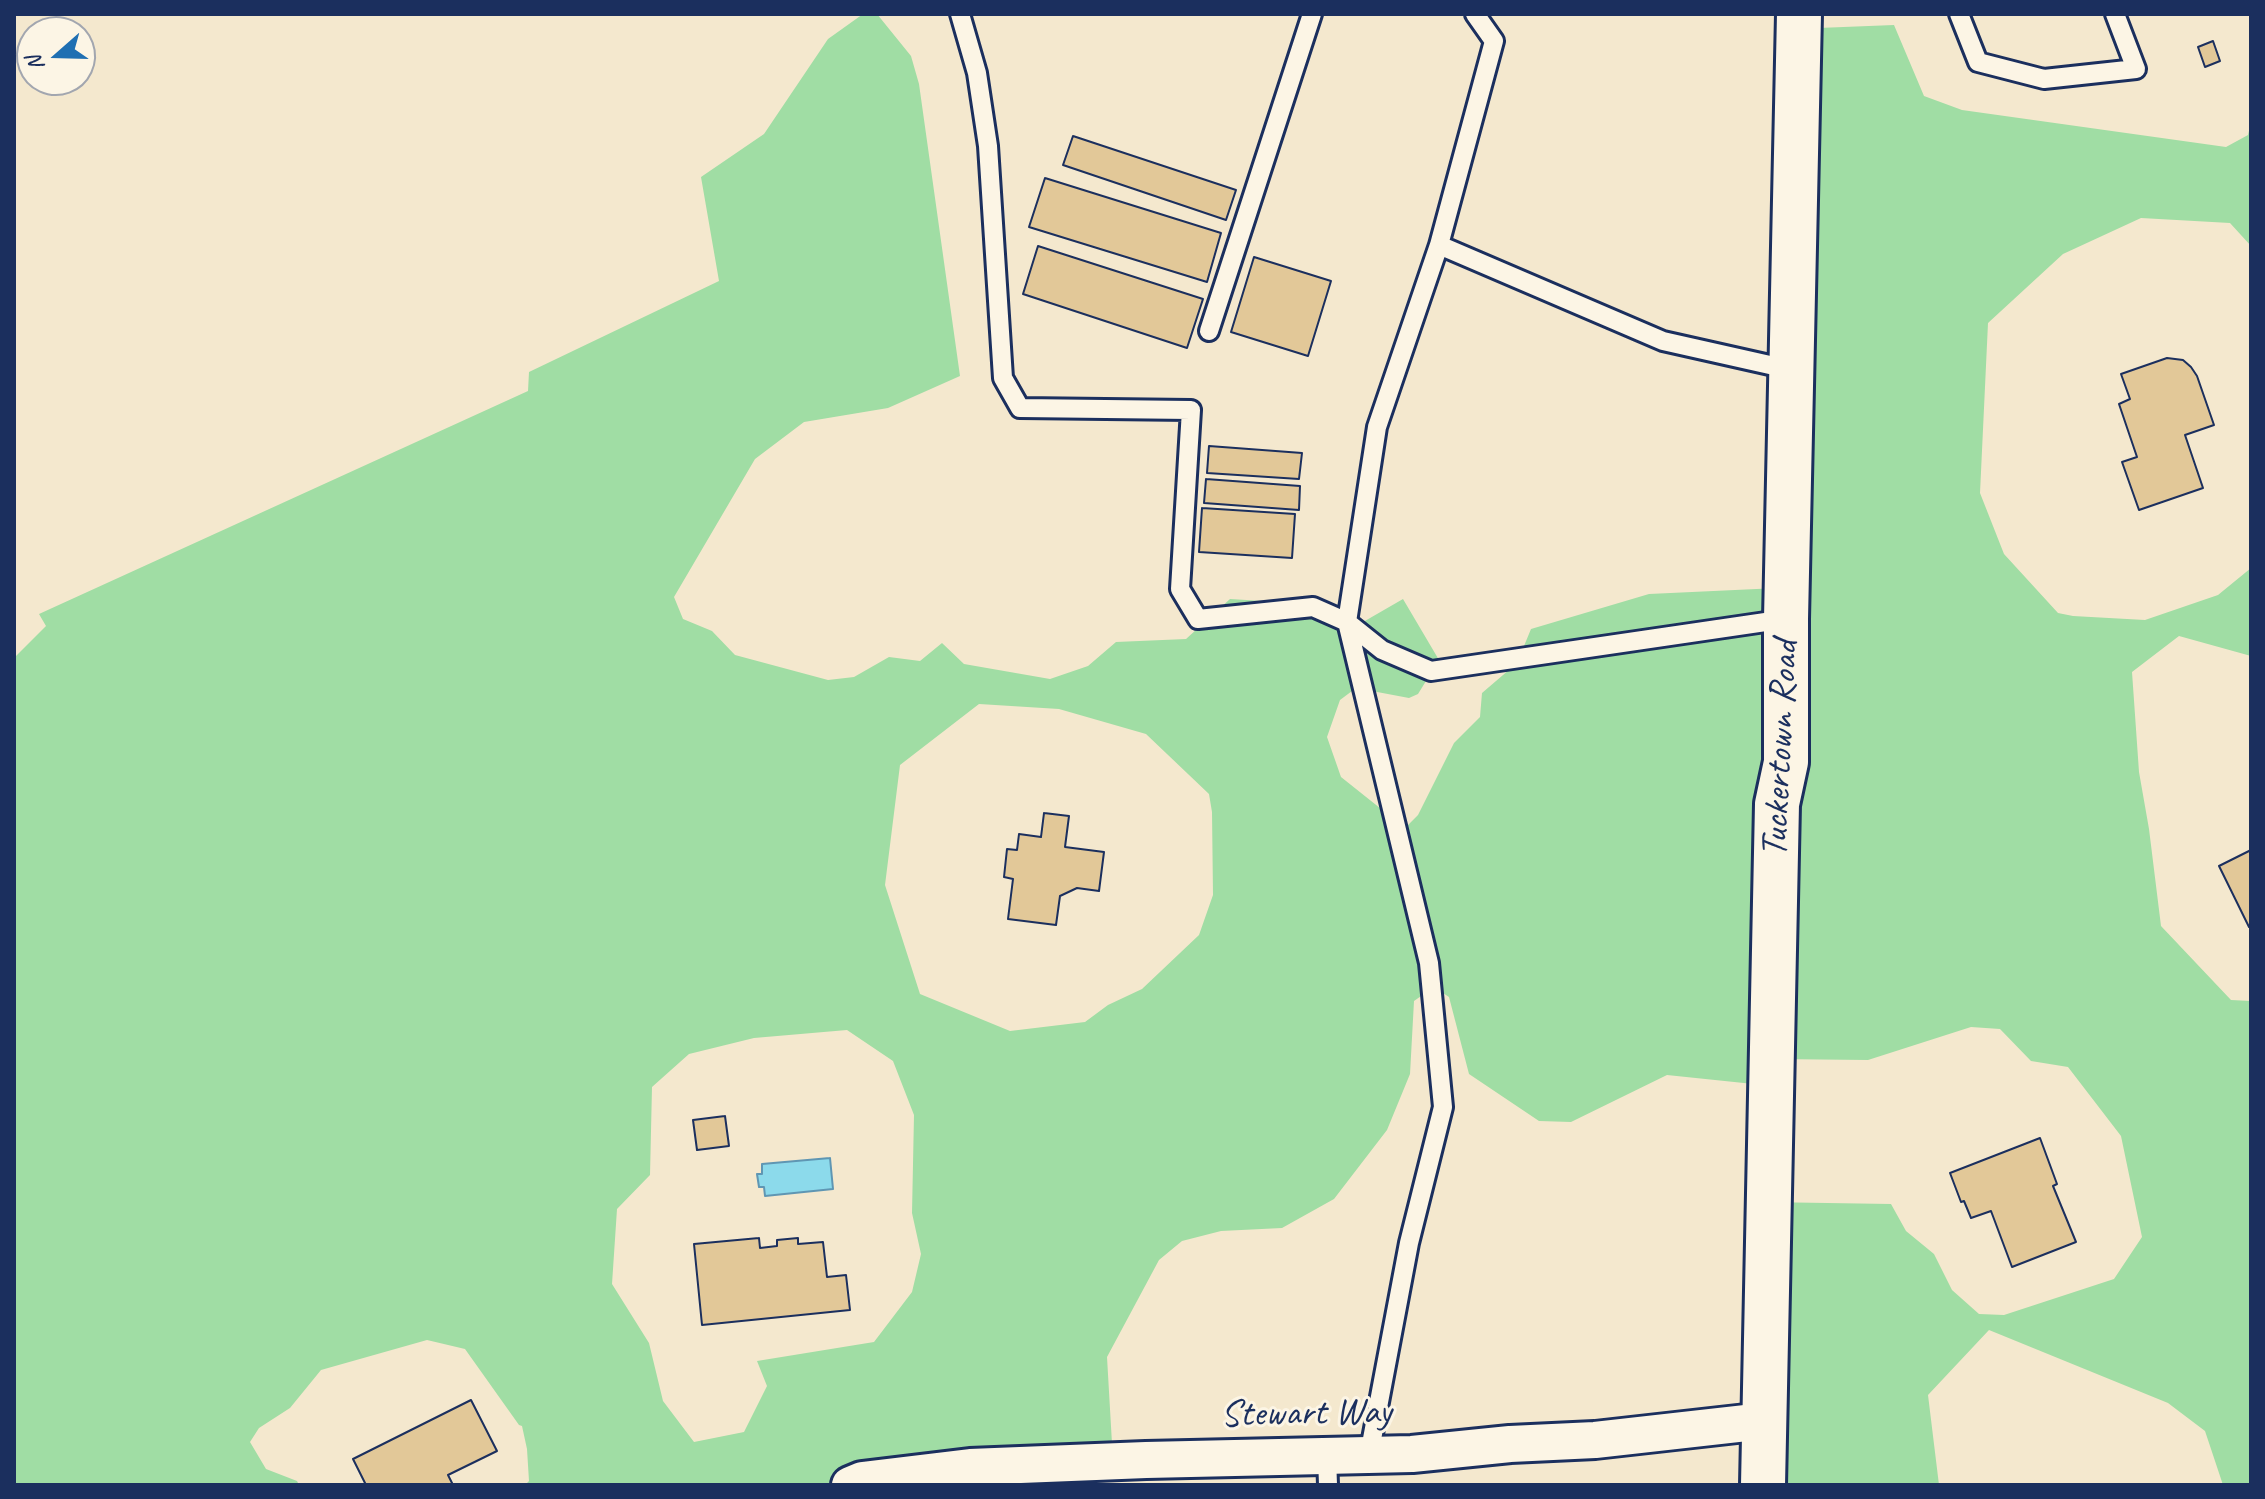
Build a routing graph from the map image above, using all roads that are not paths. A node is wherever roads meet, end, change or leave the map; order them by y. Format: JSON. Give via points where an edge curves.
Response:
{"nodes":[{"id":1,"x":960,"y":14,"type":"edge"},
{"id":2,"x":1312,"y":14,"type":"edge"},
{"id":3,"x":1475,"y":14,"type":"edge"},
{"id":4,"x":1799,"y":14,"type":"edge"},
{"id":5,"x":1959,"y":14,"type":"edge"},
{"id":6,"x":2115,"y":14,"type":"edge"},
{"id":7,"x":1439,"y":245,"type":"junction"},
{"id":8,"x":1209,"y":331,"type":"dead end"},
{"id":9,"x":1792,"y":370,"type":"junction"},
{"id":10,"x":1786,"y":619,"type":"junction"},
{"id":11,"x":1347,"y":622,"type":"junction"},
{"id":12,"x":1764,"y":1421,"type":"junction"},
{"id":13,"x":1369,"y":1455,"type":"junction"},
{"id":14,"x":1327,"y":1470,"type":"edge"},
{"id":15,"x":850,"y":1485,"type":"edge"},
{"id":16,"x":1763,"y":1485,"type":"edge"}],
"edges":[{"from":1,"to":11,"type":"lane","via":[[977,73],[988,146],[1003,378],[1020,408],[1191,410],[1180,589],[1198,619],[1313,607]]},
{"from":2,"to":8,"type":"lane"},
{"from":3,"to":7,"type":"lane","via":[[1494,41]]},
{"from":4,"to":9,"type":"street","name":"Tuckertown Road"},
{"from":5,"to":6,"type":"lane","via":[[1978,62],[2044,79],[2136,69]]},
{"from":7,"to":9,"type":"lane","via":[[1663,341]]},
{"from":7,"to":11,"type":"lane","via":[[1377,427]]},
{"from":9,"to":10,"type":"street","name":"Tuckertown Road"},
{"from":10,"to":11,"type":"lane","via":[[1431,671],[1382,650]]},
{"from":10,"to":12,"type":"street","name":"Tuckertown Road"},
{"from":11,"to":13,"type":"lane","via":[[1429,963],[1443,1107],[1409,1243]]},
{"from":12,"to":13,"type":"street","name":"Stewart Way","via":[[1595,1440]]},
{"from":12,"to":16,"type":"street","name":"Tuckertown Road"},
{"from":13,"to":14,"type":"street","name":"Stewart Way"},
{"from":14,"to":15,"type":"street","name":"Stewart Way","via":[[1146,1460],[970,1467]]}]}
